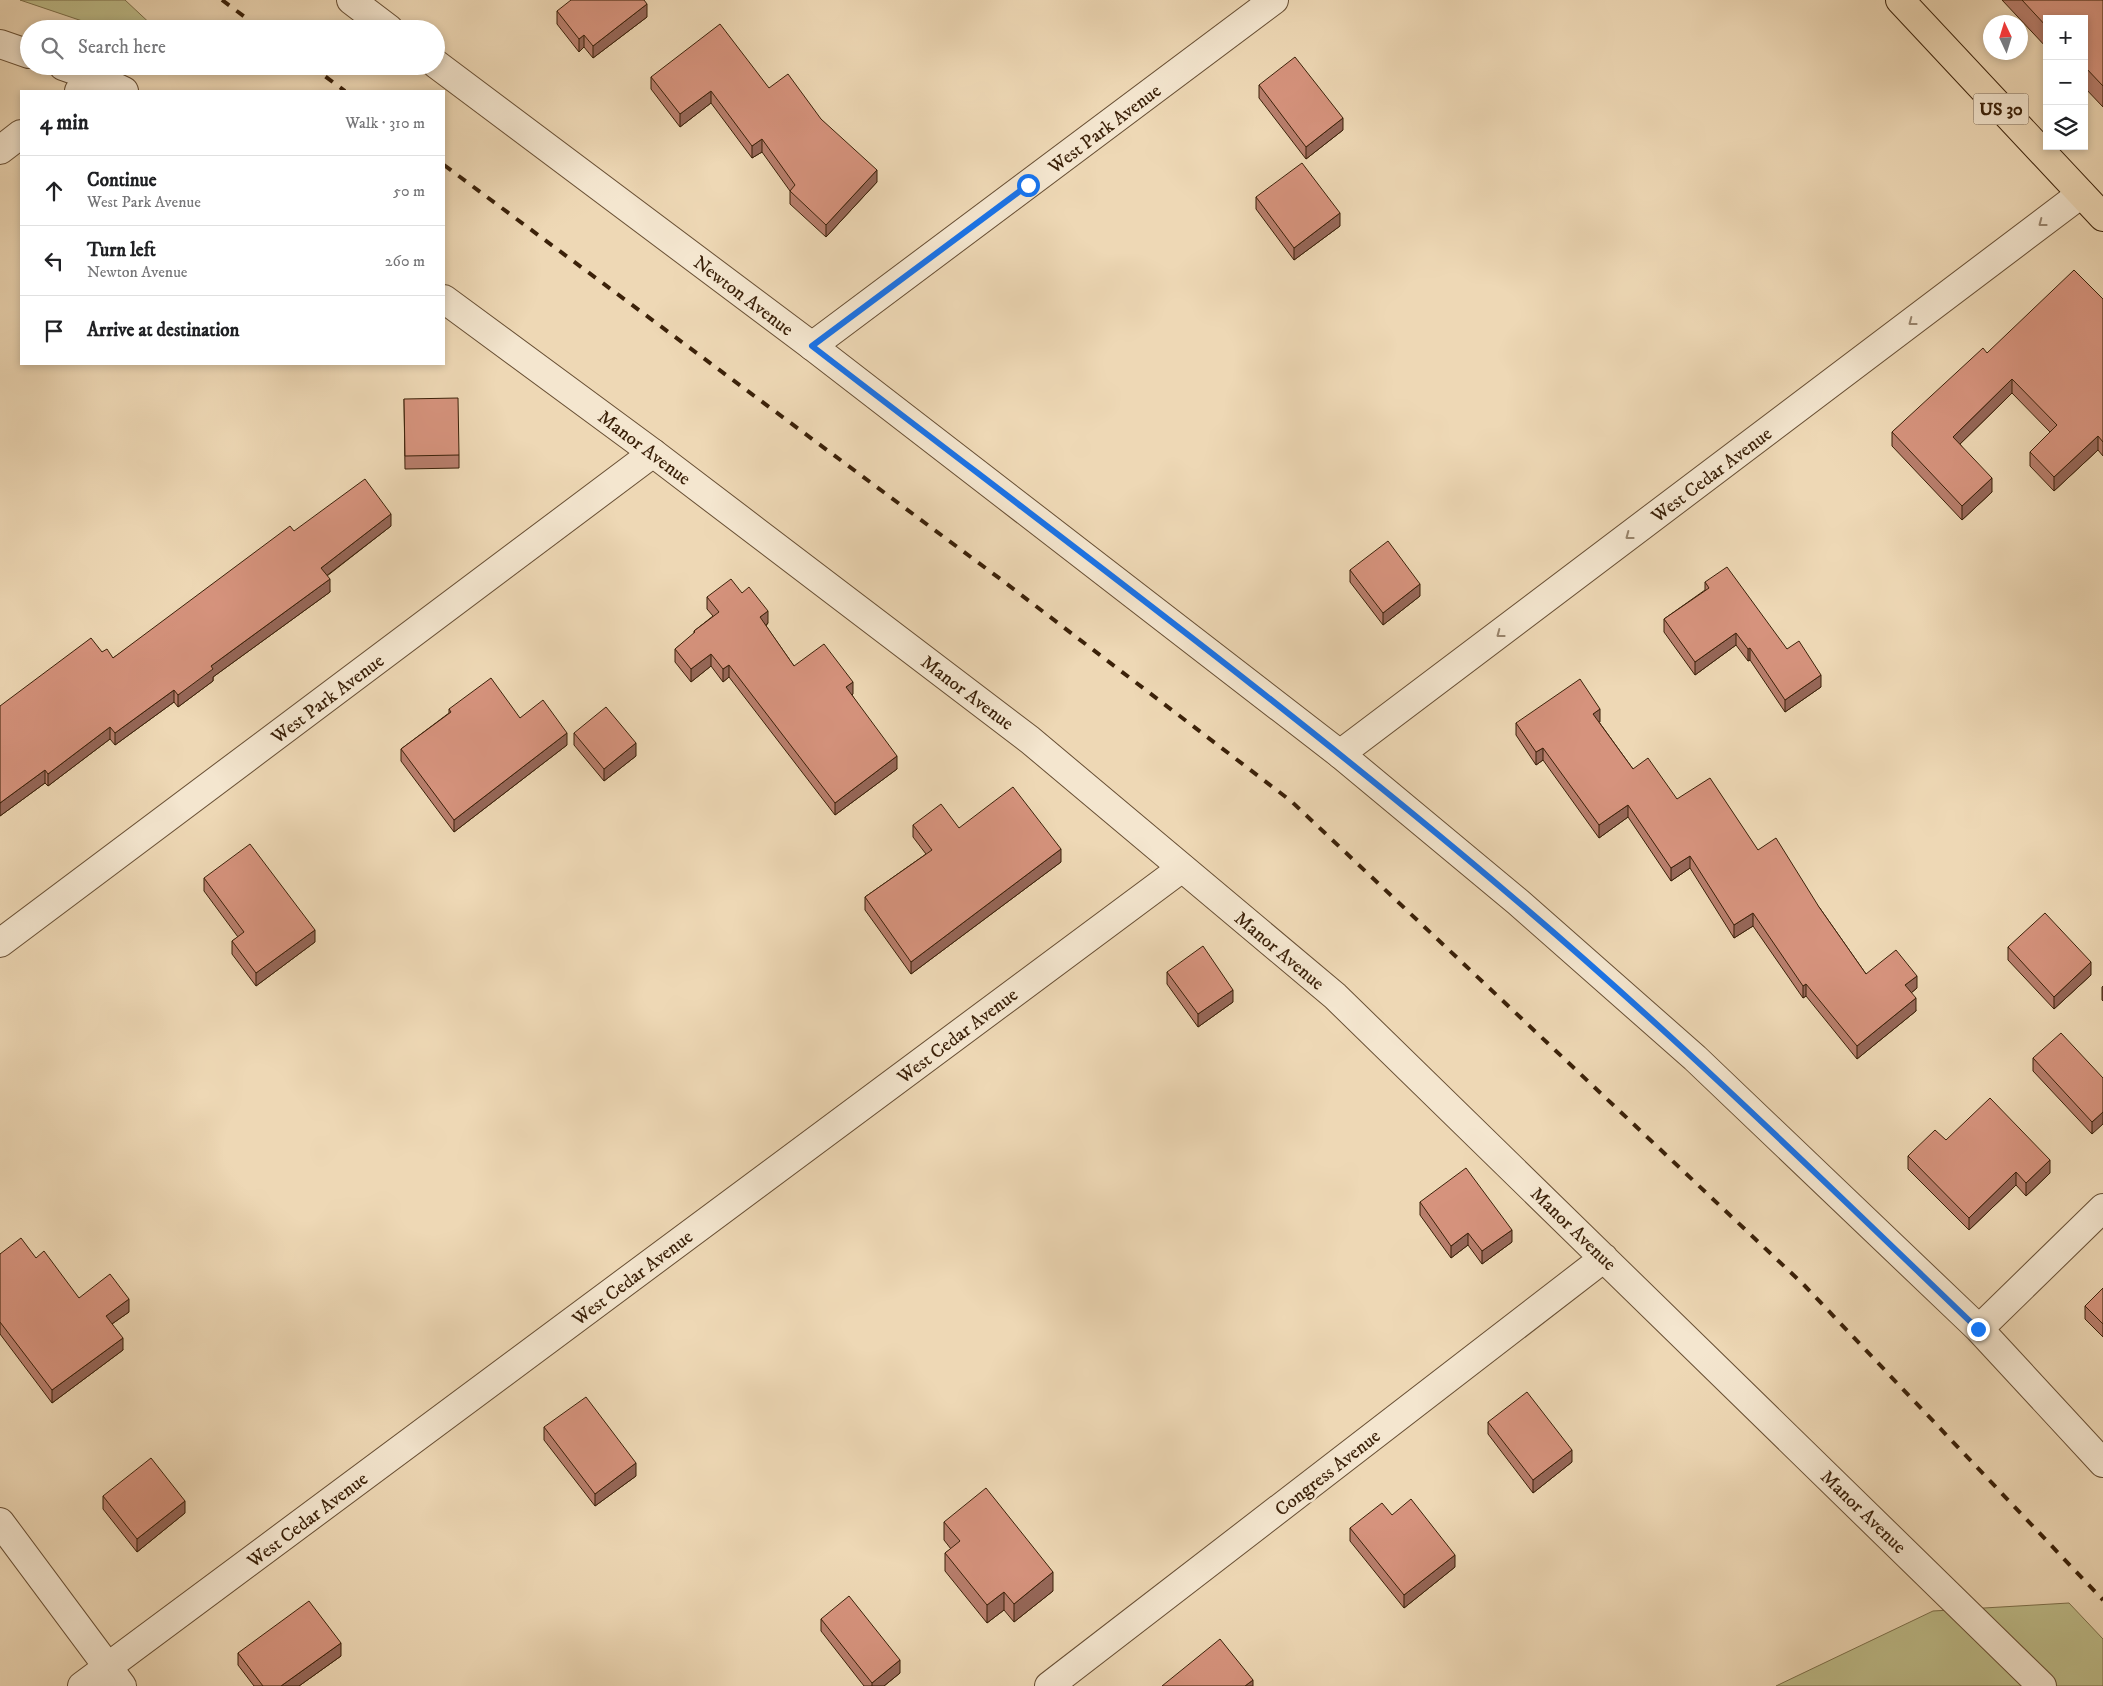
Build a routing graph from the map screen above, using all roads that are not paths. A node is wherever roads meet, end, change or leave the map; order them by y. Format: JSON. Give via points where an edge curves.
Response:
{"nodes":[{"id":1,"x":351,"y":0,"type":"edge"},
{"id":2,"x":1274,"y":0,"type":"edge"},
{"id":3,"x":1900,"y":0,"type":"edge"},
{"id":4,"x":377,"y":20,"type":"edge"},
{"id":5,"x":0,"y":44,"type":"edge"},
{"id":6,"x":20,"y":51,"type":"edge"},
{"id":7,"x":445,"y":71,"type":"edge"},
{"id":8,"x":75,"y":75,"type":"edge"},
{"id":9,"x":88,"y":85,"type":"edge"},
{"id":10,"x":118,"y":90,"type":"edge"},
{"id":11,"x":20,"y":135,"type":"edge"},
{"id":12,"x":0,"y":150,"type":"edge"},
{"id":13,"x":2081,"y":194,"type":"junction"},
{"id":14,"x":2103,"y":217,"type":"edge"},
{"id":15,"x":445,"y":300,"type":"edge"},
{"id":16,"x":812,"y":346,"type":"junction"},
{"id":17,"x":653,"y":453,"type":"junction"},
{"id":18,"x":1340,"y":754,"type":"junction"},
{"id":19,"x":1182,"y":868,"type":"junction"},
{"id":20,"x":0,"y":944,"type":"edge"},
{"id":21,"x":2103,"y":1208,"type":"edge"},
{"id":22,"x":1604,"y":1258,"type":"junction"},
{"id":23,"x":1978,"y":1329,"type":"junction"},
{"id":24,"x":2103,"y":1464,"type":"edge"},
{"id":25,"x":0,"y":1522,"type":"edge"},
{"id":26,"x":114,"y":1677,"type":"edge"},
{"id":27,"x":82,"y":1686,"type":"edge"},
{"id":28,"x":1050,"y":1686,"type":"edge"},
{"id":29,"x":2042,"y":1686,"type":"edge"}],
"edges":[{"from":1,"to":4,"type":"street"},
{"from":2,"to":16,"type":"street","name":"West Park Avenue"},
{"from":3,"to":13,"type":"highway","number":"US 30"},
{"from":5,"to":6,"type":"street"},
{"from":7,"to":16,"type":"street","name":"Newton Avenue"},
{"from":8,"to":9,"type":"street"},
{"from":9,"to":10,"type":"street"},
{"from":11,"to":12,"type":"street"},
{"from":13,"to":14,"type":"highway","number":"US 30"},
{"from":13,"to":18,"type":"street","name":"West Cedar Avenue","one_way":true},
{"from":15,"to":17,"type":"street","name":"Manor Avenue"},
{"from":16,"to":18,"type":"street","name":"Newton Avenue"},
{"from":17,"to":19,"type":"street","name":"Manor Avenue","via":[[1030,740]]},
{"from":17,"to":20,"type":"street","name":"West Park Avenue"},
{"from":18,"to":23,"type":"street","name":"Newton Avenue","via":[[1518,902],[1694,1058]]},
{"from":19,"to":22,"type":"street","name":"Manor Avenue","via":[[1335,996]]},
{"from":19,"to":26,"type":"street","name":"West Cedar Avenue"},
{"from":21,"to":23,"type":"street"},
{"from":22,"to":28,"type":"street","name":"Congress Avenue"},
{"from":22,"to":29,"type":"street","name":"Manor Avenue"},
{"from":23,"to":24,"type":"street","name":"Newton Avenue"},
{"from":25,"to":26,"type":"street"},
{"from":26,"to":27,"type":"street","name":"West Cedar Avenue"}]}
